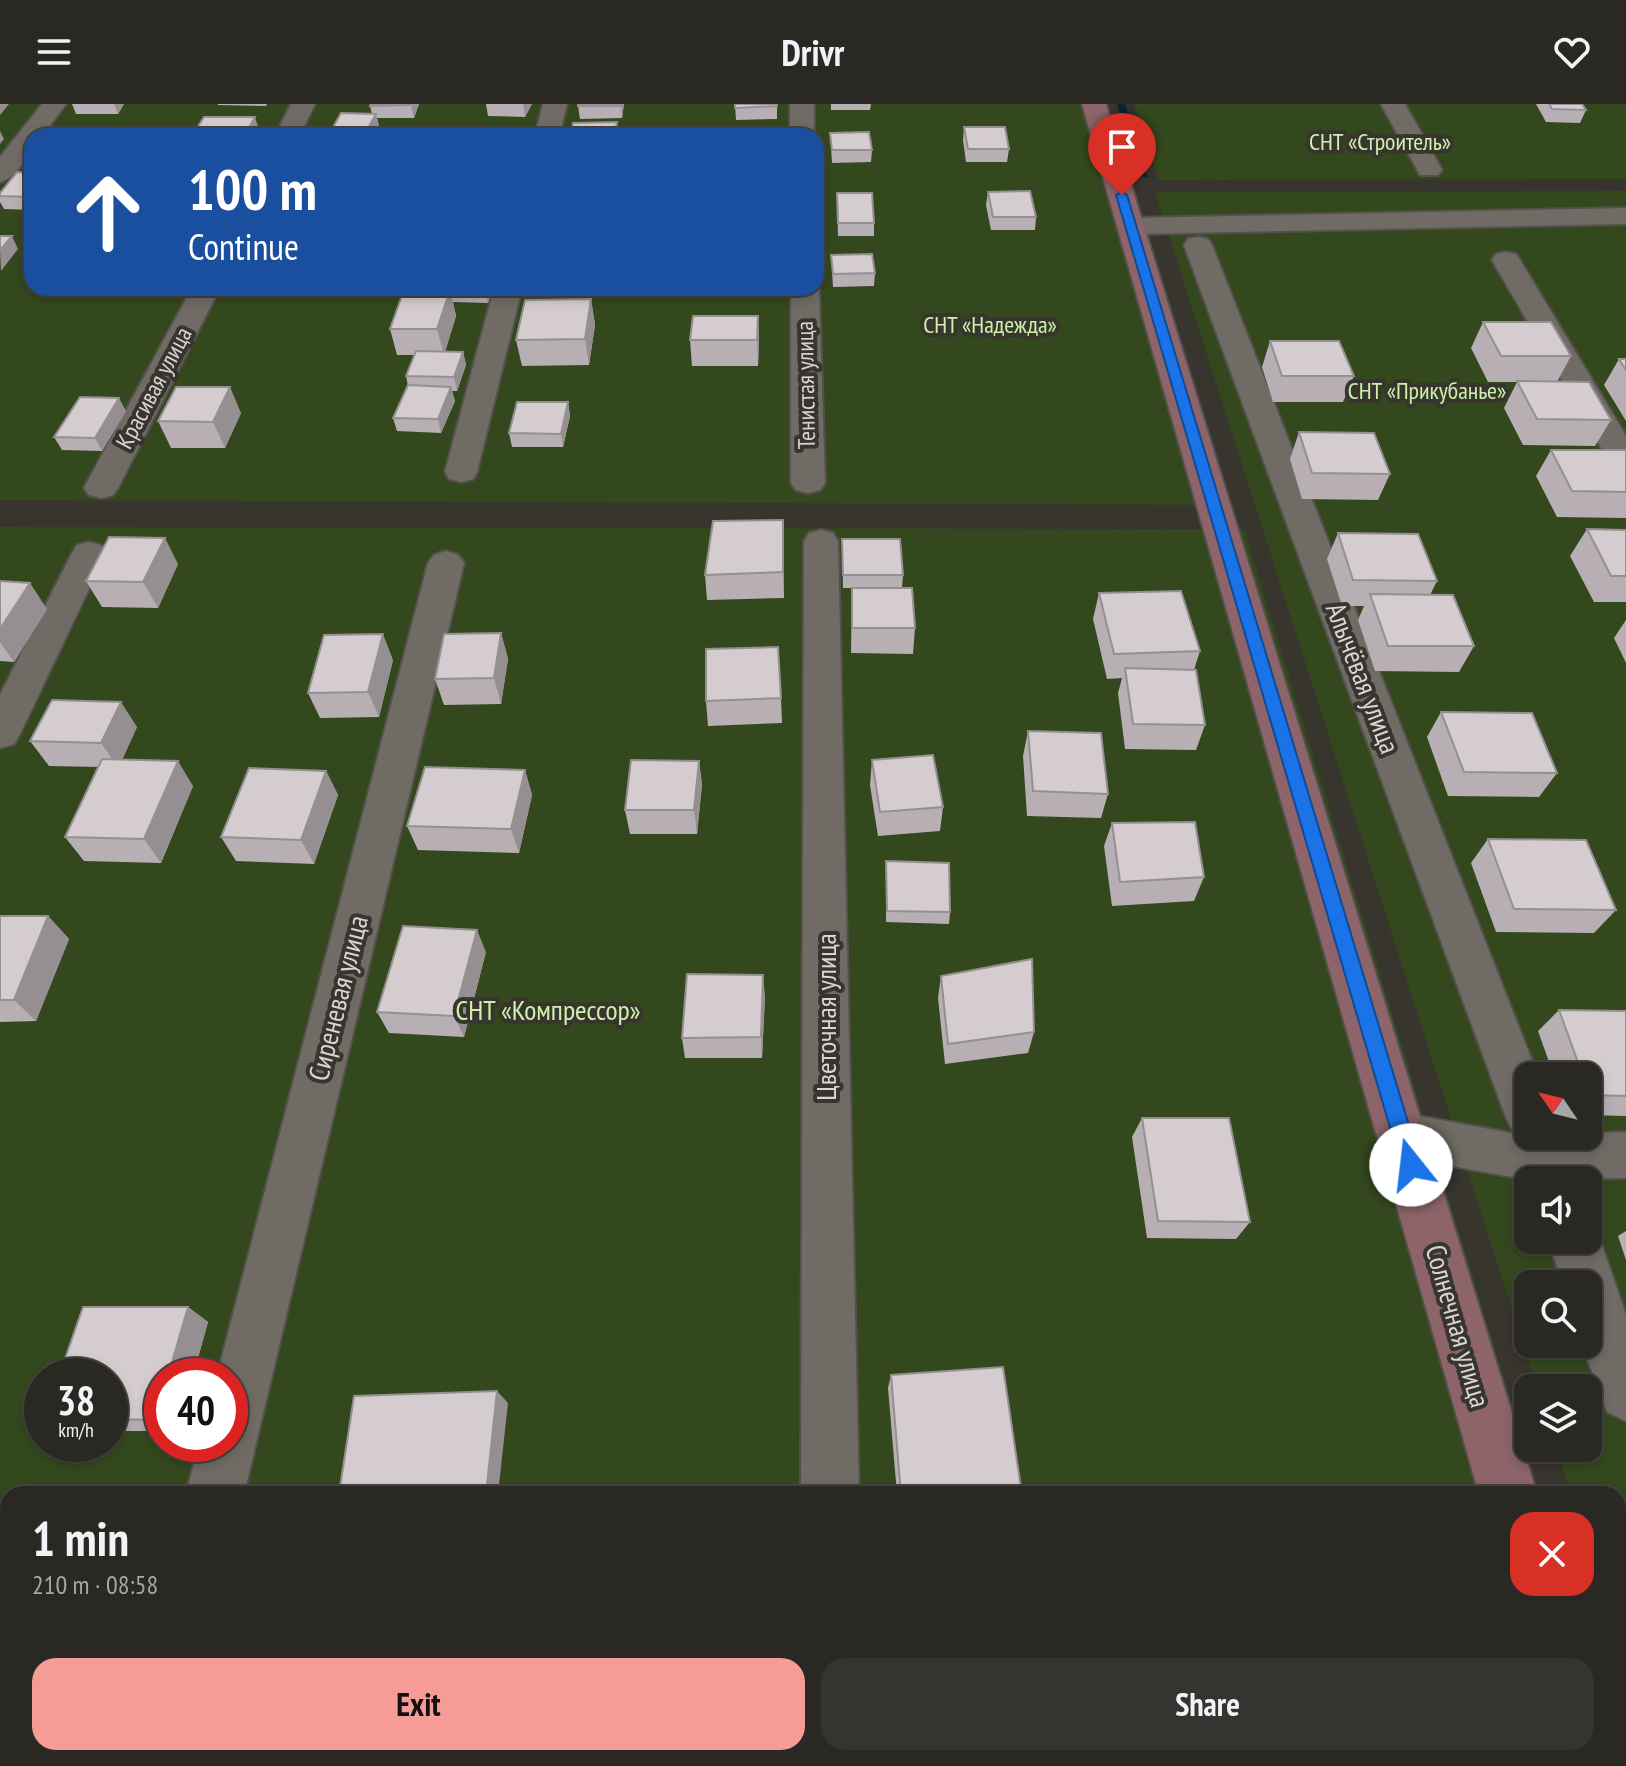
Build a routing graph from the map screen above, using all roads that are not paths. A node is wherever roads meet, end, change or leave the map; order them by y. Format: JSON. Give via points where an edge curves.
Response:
{"nodes":[{"id":1,"x":54,"y":104,"type":"edge"},
{"id":2,"x":303,"y":104,"type":"edge"},
{"id":3,"x":555,"y":104,"type":"edge"},
{"id":4,"x":802,"y":104,"type":"edge"},
{"id":5,"x":1094,"y":104,"type":"edge"},
{"id":6,"x":1393,"y":104,"type":"edge"},
{"id":7,"x":35,"y":128,"type":"edge"},
{"id":8,"x":291,"y":128,"type":"edge"},
{"id":9,"x":549,"y":128,"type":"edge"},
{"id":10,"x":802,"y":128,"type":"edge"},
{"id":11,"x":24,"y":143,"type":"edge"},
{"id":12,"x":1429,"y":170,"type":"dead end"},
{"id":13,"x":0,"y":174,"type":"edge"},
{"id":14,"x":1626,"y":216,"type":"edge"},
{"id":15,"x":1131,"y":226,"type":"junction"},
{"id":16,"x":1198,"y":245,"type":"dead end"},
{"id":17,"x":1506,"y":260,"type":"dead end"},
{"id":18,"x":202,"y":296,"type":"edge"},
{"id":19,"x":506,"y":296,"type":"edge"},
{"id":20,"x":805,"y":296,"type":"edge"},
{"id":21,"x":1626,"y":463,"type":"edge"},
{"id":22,"x":461,"y":472,"type":"dead end"},
{"id":23,"x":808,"y":483,"type":"dead end"},
{"id":24,"x":101,"y":488,"type":"dead end"},
{"id":25,"x":821,"y":541,"type":"dead end"},
{"id":26,"x":89,"y":553,"type":"dead end"},
{"id":27,"x":446,"y":563,"type":"dead end"},
{"id":28,"x":0,"y":734,"type":"edge"},
{"id":29,"x":1514,"y":1075,"type":"edge"},
{"id":30,"x":1402,"y":1135,"type":"junction"},
{"id":31,"x":1626,"y":1155,"type":"edge"},
{"id":32,"x":1545,"y":1159,"type":"edge"},
{"id":33,"x":1579,"y":1254,"type":"edge"},
{"id":34,"x":248,"y":1360,"type":"edge"},
{"id":35,"x":1626,"y":1393,"type":"edge"},
{"id":36,"x":223,"y":1462,"type":"edge"},
{"id":37,"x":217,"y":1486,"type":"edge"},
{"id":38,"x":830,"y":1486,"type":"edge"},
{"id":39,"x":1506,"y":1486,"type":"edge"}],
"edges":[{"from":1,"to":7,"type":"street"},
{"from":2,"to":8,"type":"street"},
{"from":3,"to":9,"type":"street"},
{"from":4,"to":10,"type":"street"},
{"from":5,"to":15,"type":"street","name":"Солнечная улица"},
{"from":6,"to":12,"type":"street"},
{"from":11,"to":13,"type":"street"},
{"from":14,"to":15,"type":"street"},
{"from":15,"to":30,"type":"street","name":"Солнечная улица"},
{"from":16,"to":29,"type":"street","name":"Алычёвая улица"},
{"from":17,"to":21,"type":"street"},
{"from":18,"to":24,"type":"street","name":"Красивая улица"},
{"from":19,"to":22,"type":"street"},
{"from":20,"to":23,"type":"street","name":"Тенистая улица"},
{"from":25,"to":38,"type":"street","name":"Цветочная улица"},
{"from":26,"to":28,"type":"street"},
{"from":27,"to":34,"type":"street","name":"Сиреневая улица"},
{"from":30,"to":32,"type":"street"},
{"from":30,"to":39,"type":"street","name":"Солнечная улица"},
{"from":31,"to":32,"type":"street"},
{"from":33,"to":35,"type":"street"},
{"from":36,"to":37,"type":"street"}]}
